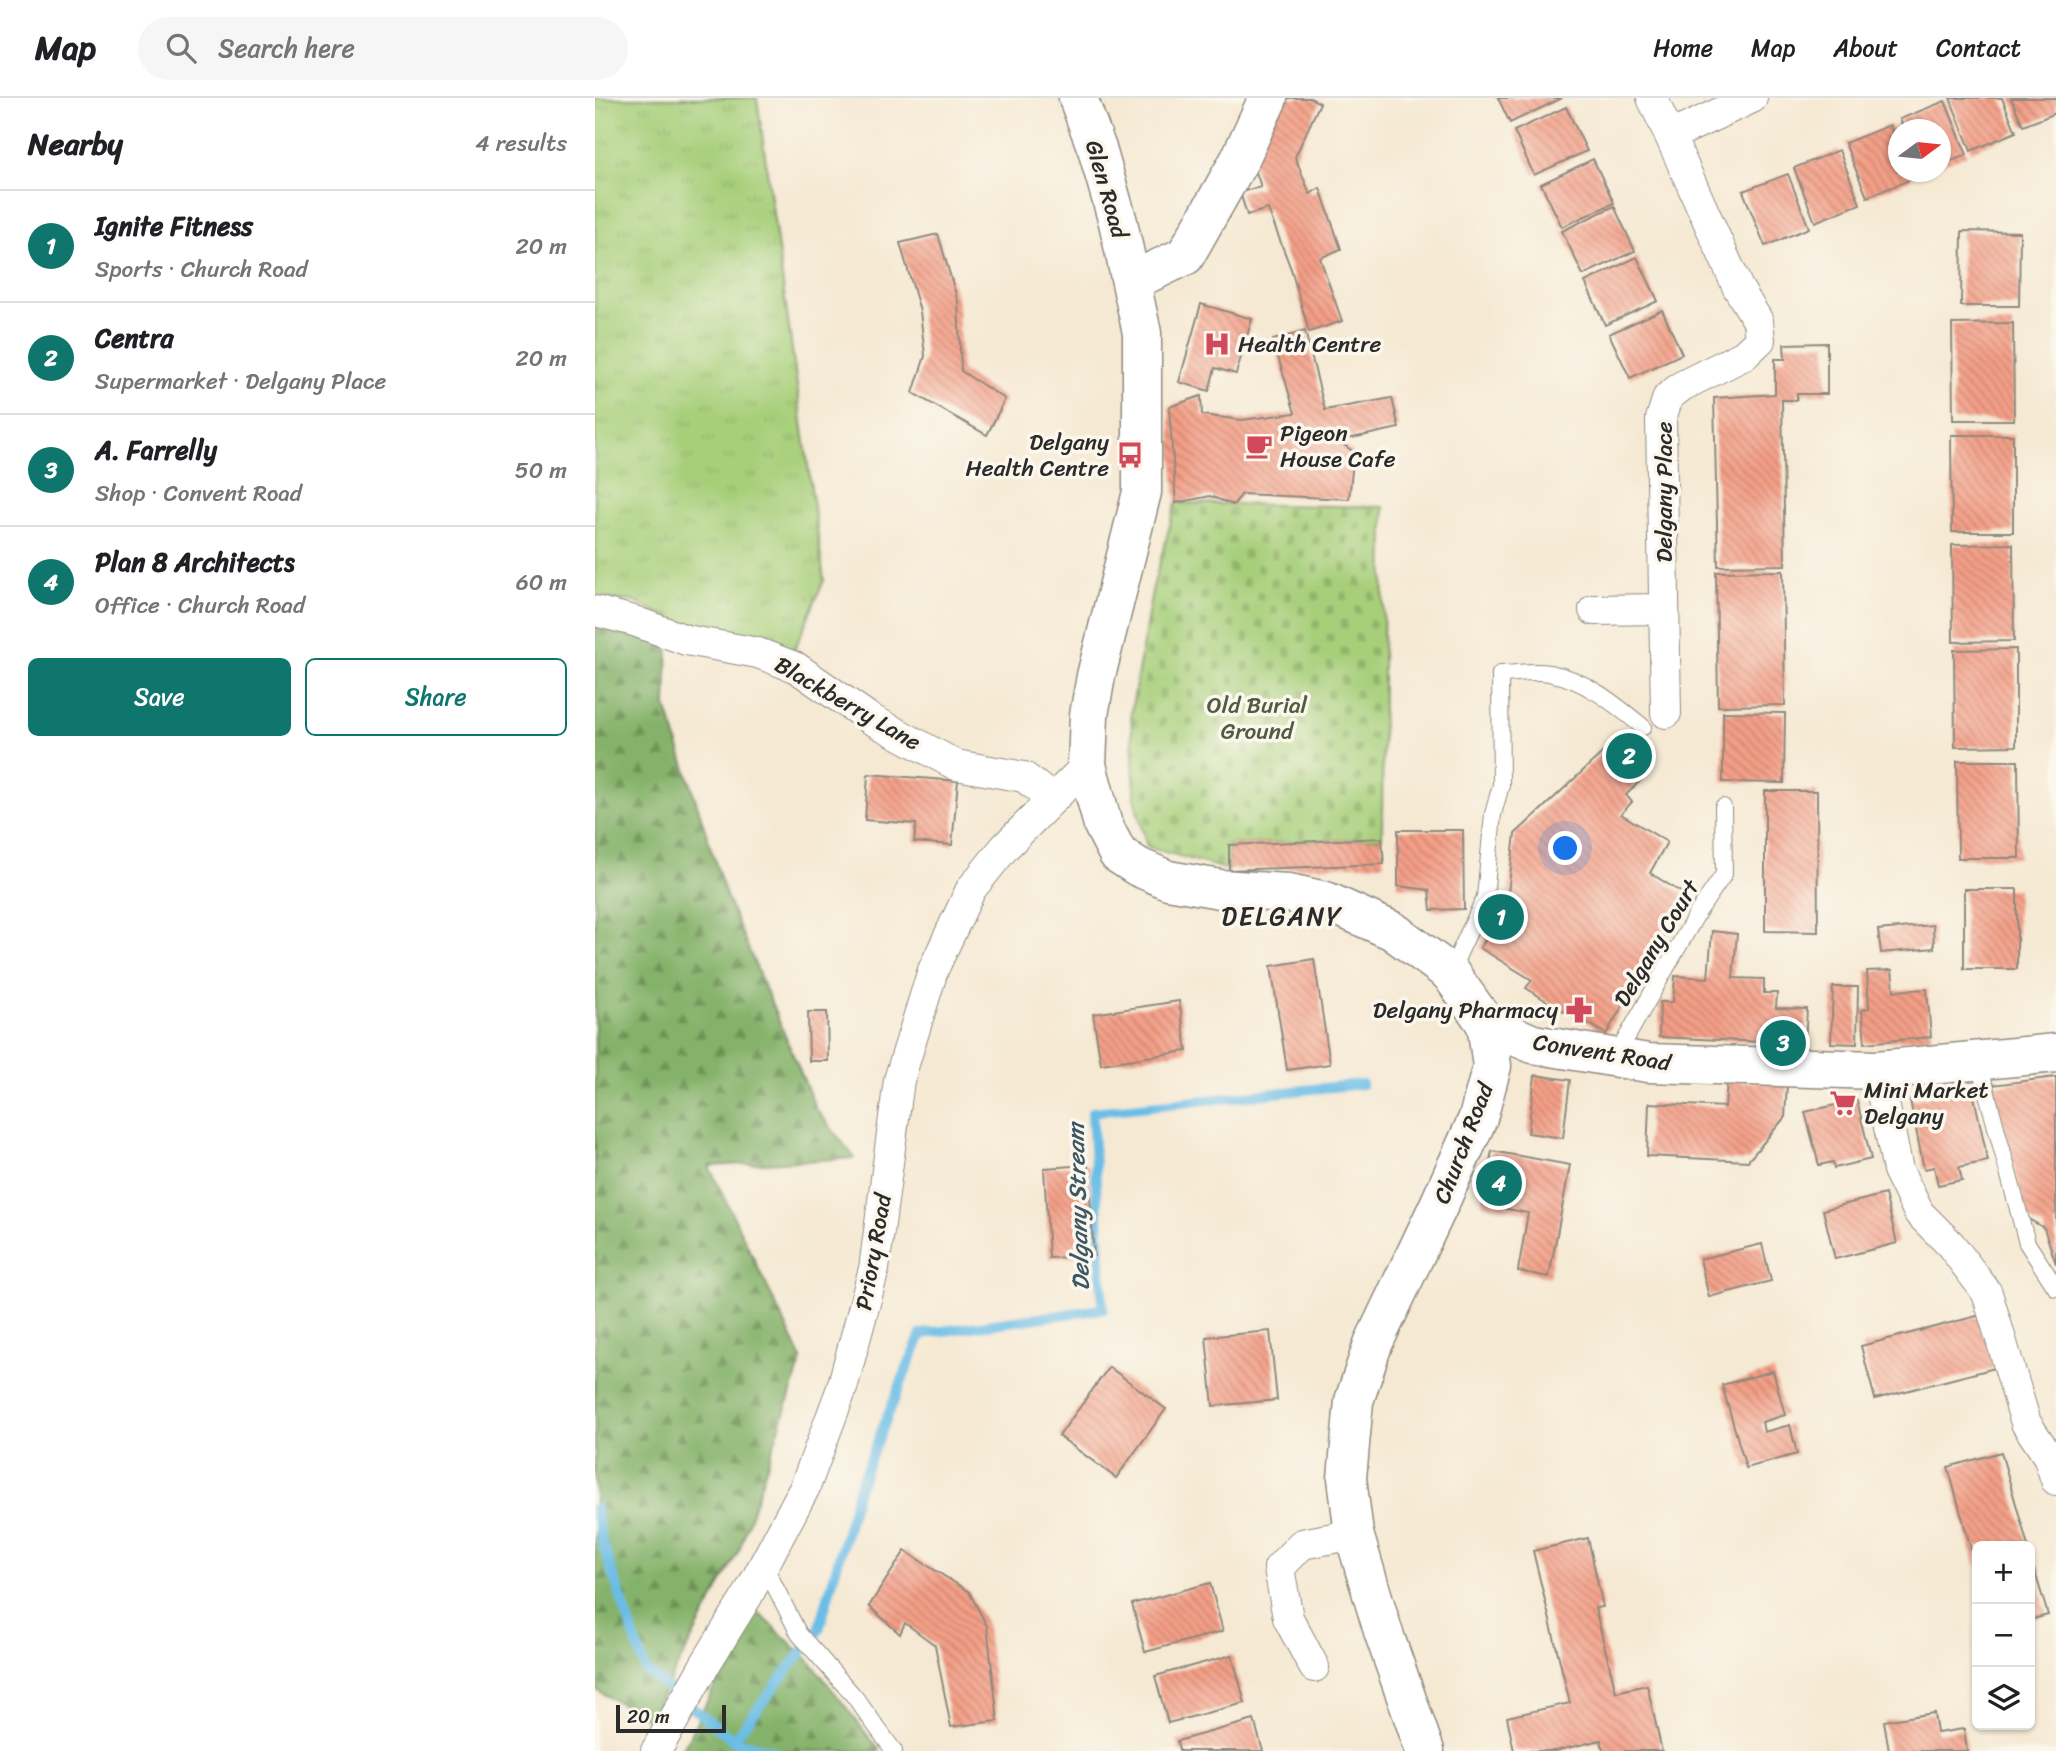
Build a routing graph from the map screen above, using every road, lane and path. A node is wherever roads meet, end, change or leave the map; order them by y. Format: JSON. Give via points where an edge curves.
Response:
{"nodes":[{"id":1,"x":1078,"y":98,"type":"edge"},
{"id":2,"x":1268,"y":98,"type":"edge"},
{"id":3,"x":1651,"y":98,"type":"edge"},
{"id":4,"x":1752,"y":98,"type":"edge"},
{"id":5,"x":1670,"y":136,"type":"junction"},
{"id":6,"x":1132,"y":281,"type":"junction"},
{"id":7,"x":1664,"y":609,"type":"junction"},
{"id":8,"x":1594,"y":610,"type":"dead end"},
{"id":9,"x":595,"y":611,"type":"edge"},
{"id":10,"x":1654,"y":720,"type":"joint"},
{"id":11,"x":1087,"y":765,"type":"junction"},
{"id":12,"x":1053,"y":799,"type":"junction"},
{"id":13,"x":1723,"y":807,"type":"dead end"},
{"id":14,"x":1450,"y":973,"type":"junction"},
{"id":15,"x":1486,"y":1024,"type":"junction"},
{"id":16,"x":2056,"y":1053,"type":"edge"},
{"id":17,"x":1615,"y":1058,"type":"junction"},
{"id":18,"x":1978,"y":1060,"type":"junction"},
{"id":19,"x":1877,"y":1070,"type":"junction"},
{"id":20,"x":2056,"y":1288,"type":"edge"},
{"id":21,"x":2056,"y":1480,"type":"edge"},
{"id":22,"x":1354,"y":1534,"type":"junction"},
{"id":23,"x":764,"y":1565,"type":"junction"},
{"id":24,"x":1314,"y":1667,"type":"dead end"},
{"id":25,"x":659,"y":1744,"type":"edge"},
{"id":26,"x":894,"y":1751,"type":"edge"},
{"id":27,"x":1425,"y":1751,"type":"edge"}],
"edges":[{"from":1,"to":6,"type":"main road","name":"Glen Road","via":[[1097,149]]},
{"from":2,"to":6,"type":"main road","via":[[1240,159],[1185,256]]},
{"from":3,"to":5,"type":"street"},
{"from":4,"to":5,"type":"street"},
{"from":5,"to":7,"type":"street","name":"Delgany Place","via":[[1738,288],[1758,321],[1760,340],[1744,355],[1668,397],[1661,419]]},
{"from":6,"to":11,"type":"main road","name":"Glen Road","via":[[1142,332],[1142,492],[1096,676]]},
{"from":7,"to":8,"type":"street"},
{"from":7,"to":10,"type":"street","name":"Delgany Place"},
{"from":9,"to":12,"type":"street","name":"Blackberry Lane","via":[[685,640],[758,653],[797,668],[869,718],[956,765],[1024,777]]},
{"from":10,"to":14,"type":"lane","via":[[1548,673],[1500,674],[1501,785],[1493,814],[1485,897]]},
{"from":11,"to":12,"type":"street","name":"Priory Road"},
{"from":11,"to":14,"type":"main road","name":"Church Road","via":[[1103,825],[1118,854],[1138,867],[1194,885],[1326,901],[1393,931]]},
{"from":12,"to":23,"type":"street","name":"Priory Road","via":[[971,889],[933,970],[899,1080],[874,1269],[842,1388],[805,1487]]},
{"from":13,"to":17,"type":"lane","name":"Delgany Court","via":[[1724,874]]},
{"from":14,"to":15,"type":"main road","name":"Church Road"},
{"from":15,"to":17,"type":"main road","name":"Convent Road","via":[[1534,1044]]},
{"from":15,"to":22,"type":"main road","name":"Church Road","via":[[1492,1066],[1478,1118],[1373,1344],[1354,1401],[1347,1478]]},
{"from":16,"to":18,"type":"main road","name":"Convent Road"},
{"from":17,"to":19,"type":"main road","name":"Convent Road"},
{"from":18,"to":19,"type":"main road","name":"Convent Road"},
{"from":18,"to":20,"type":"lane","via":[[2027,1243]]},
{"from":19,"to":21,"type":"street","via":[[1898,1170],[1919,1213],[1951,1245],[1987,1293],[2026,1423],[2048,1456]]},
{"from":22,"to":24,"type":"street","via":[[1302,1544],[1279,1568],[1288,1618]]},
{"from":22,"to":27,"type":"main road","name":"Church Road"},
{"from":23,"to":25,"type":"street","name":"Priory Road"},
{"from":23,"to":26,"type":"lane","via":[[799,1634],[854,1696]]}]}
